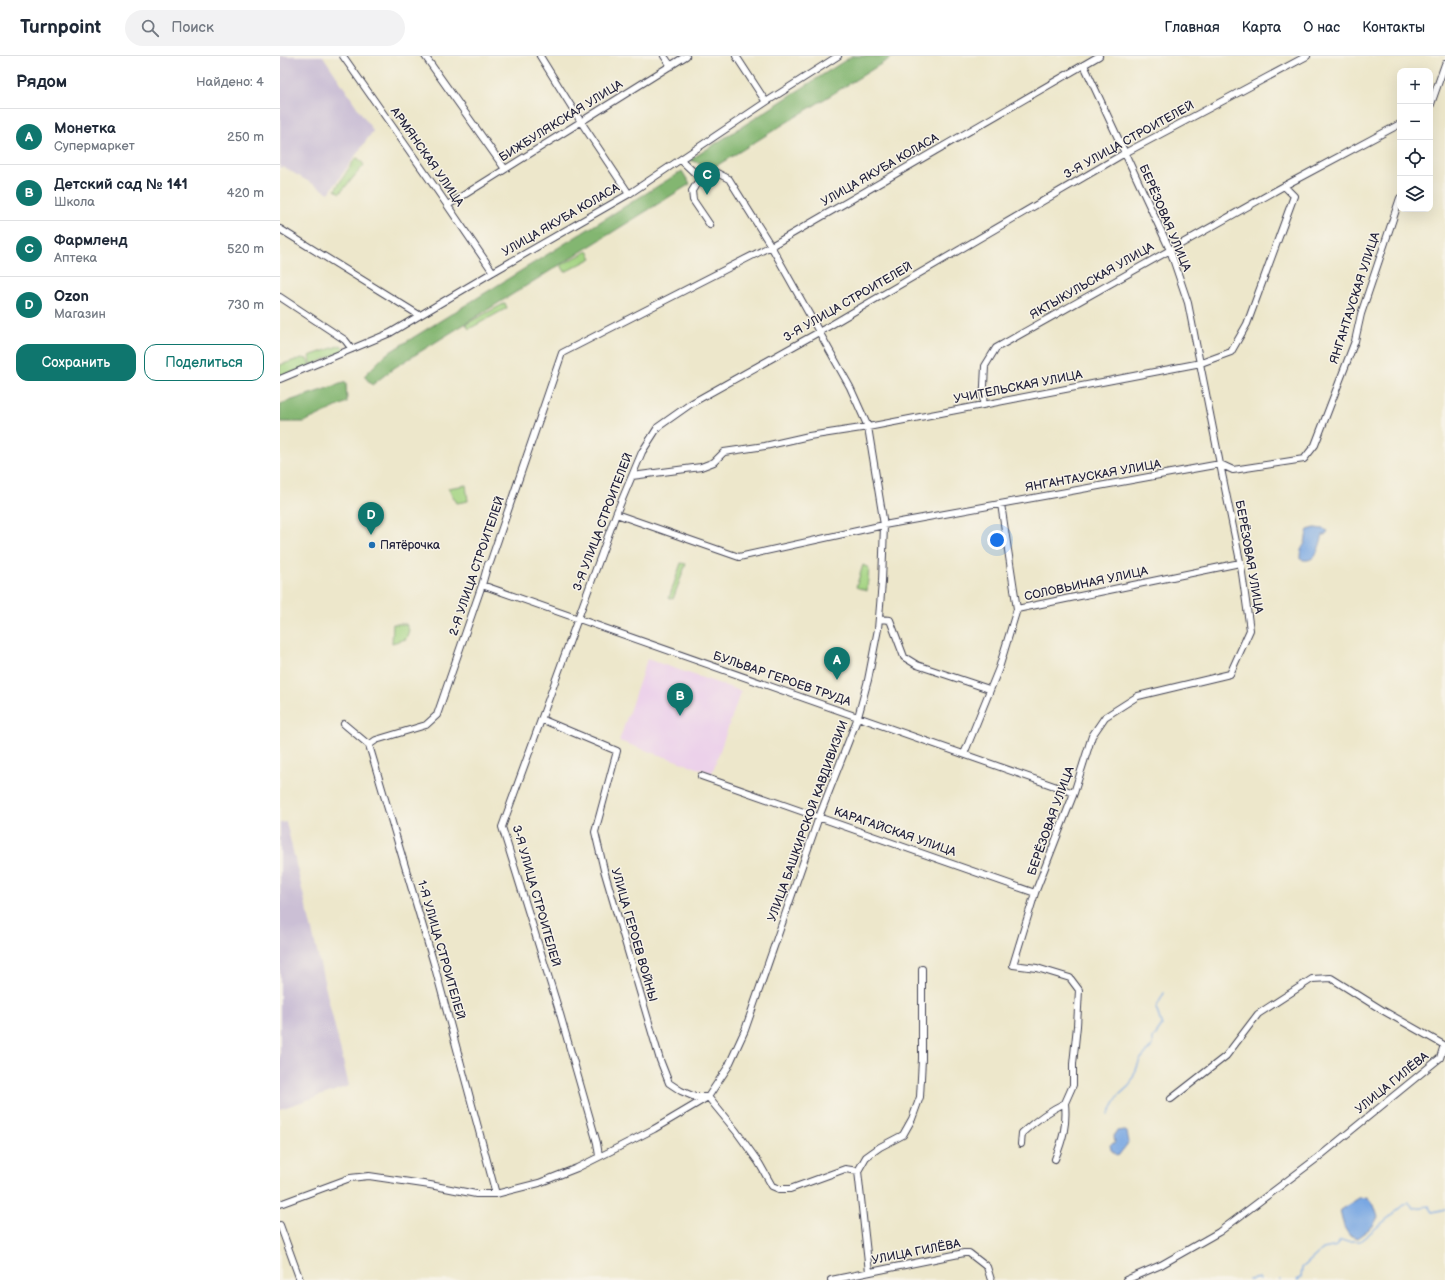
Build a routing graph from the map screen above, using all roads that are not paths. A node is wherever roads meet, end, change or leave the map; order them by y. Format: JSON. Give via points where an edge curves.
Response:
{"nodes":[{"id":1,"x":343,"y":56,"type":"edge"},
{"id":2,"x":425,"y":56,"type":"edge"},
{"id":3,"x":540,"y":56,"type":"edge"},
{"id":4,"x":664,"y":56,"type":"edge"},
{"id":5,"x":686,"y":56,"type":"edge"},
{"id":6,"x":736,"y":56,"type":"edge"},
{"id":7,"x":838,"y":56,"type":"edge"},
{"id":8,"x":1099,"y":56,"type":"edge"},
{"id":9,"x":1307,"y":56,"type":"edge"},
{"id":10,"x":1445,"y":64,"type":"edge"},
{"id":11,"x":1084,"y":65,"type":"junction"},
{"id":12,"x":671,"y":66,"type":"junction"},
{"id":13,"x":766,"y":102,"type":"junction"},
{"id":14,"x":1431,"y":104,"type":"edge"},
{"id":15,"x":581,"y":122,"type":"junction"},
{"id":16,"x":1397,"y":126,"type":"edge"},
{"id":17,"x":1125,"y":153,"type":"junction"},
{"id":18,"x":681,"y":160,"type":"junction"},
{"id":19,"x":505,"y":169,"type":"junction"},
{"id":20,"x":700,"y":178,"type":"junction"},
{"id":21,"x":1284,"y":186,"type":"junction"},
{"id":22,"x":629,"y":194,"type":"junction"},
{"id":23,"x":448,"y":205,"type":"junction"},
{"id":24,"x":1397,"y":207,"type":"edge"},
{"id":25,"x":710,"y":225,"type":"dead end"},
{"id":26,"x":280,"y":229,"type":"edge"},
{"id":27,"x":771,"y":246,"type":"junction"},
{"id":28,"x":1170,"y":250,"type":"junction"},
{"id":29,"x":493,"y":272,"type":"junction"},
{"id":30,"x":280,"y":298,"type":"edge"},
{"id":31,"x":419,"y":316,"type":"junction"},
{"id":32,"x":819,"y":332,"type":"junction"},
{"id":33,"x":352,"y":349,"type":"junction"},
{"id":34,"x":562,"y":353,"type":"joint"},
{"id":35,"x":1201,"y":363,"type":"junction"},
{"id":36,"x":280,"y":379,"type":"edge"},
{"id":37,"x":983,"y":405,"type":"junction"},
{"id":38,"x":868,"y":427,"type":"junction"},
{"id":39,"x":1220,"y":464,"type":"junction"},
{"id":40,"x":632,"y":476,"type":"junction"},
{"id":41,"x":1001,"y":504,"type":"junction"},
{"id":42,"x":616,"y":514,"type":"junction"},
{"id":43,"x":884,"y":525,"type":"junction"},
{"id":44,"x":1240,"y":563,"type":"junction"},
{"id":45,"x":482,"y":585,"type":"junction"},
{"id":46,"x":1017,"y":609,"type":"junction"},
{"id":47,"x":577,"y":618,"type":"junction"},
{"id":48,"x":879,"y":619,"type":"junction"},
{"id":49,"x":990,"y":689,"type":"junction"},
{"id":50,"x":858,"y":717,"type":"junction"},
{"id":51,"x":541,"y":719,"type":"junction"},
{"id":52,"x":344,"y":724,"type":"dead end"},
{"id":53,"x":369,"y":746,"type":"junction"},
{"id":54,"x":964,"y":754,"type":"junction"},
{"id":55,"x":701,"y":776,"type":"dead end"},
{"id":56,"x":1074,"y":793,"type":"junction"},
{"id":57,"x":819,"y":817,"type":"junction"},
{"id":58,"x":1035,"y":894,"type":"junction"},
{"id":59,"x":922,"y":969,"type":"dead end"},
{"id":60,"x":1445,"y":1046,"type":"edge"},
{"id":61,"x":708,"y":1096,"type":"junction"},
{"id":62,"x":1171,"y":1099,"type":"dead end"},
{"id":63,"x":1066,"y":1103,"type":"junction"},
{"id":64,"x":1022,"y":1144,"type":"dead end"},
{"id":65,"x":600,"y":1156,"type":"junction"},
{"id":66,"x":1055,"y":1159,"type":"dead end"},
{"id":67,"x":858,"y":1171,"type":"junction"},
{"id":68,"x":496,"y":1194,"type":"junction"},
{"id":69,"x":280,"y":1204,"type":"edge"},
{"id":70,"x":280,"y":1225,"type":"edge"},
{"id":71,"x":869,"y":1272,"type":"junction"},
{"id":72,"x":300,"y":1280,"type":"edge"},
{"id":73,"x":831,"y":1280,"type":"edge"},
{"id":74,"x":991,"y":1280,"type":"edge"},
{"id":75,"x":1126,"y":1280,"type":"edge"}],
"edges":[{"from":1,"to":23,"type":"street","name":"АРМЯНСКАЯ УЛИЦА"},
{"from":2,"to":19,"type":"street"},
{"from":3,"to":15,"type":"street"},
{"from":4,"to":12,"type":"street"},
{"from":5,"to":12,"type":"street","name":"БИЖБУЛЯКСКАЯ УЛИЦА"},
{"from":6,"to":13,"type":"street"},
{"from":7,"to":13,"type":"street","name":"УЛИЦА ЯКУБА КОЛАСА"},
{"from":8,"to":11,"type":"street","name":"УЛИЦА ЯКУБА КОЛАСА"},
{"from":9,"to":17,"type":"street","name":"3-Я УЛИЦА СТРОИТЕЛЕЙ"},
{"from":10,"to":14,"type":"street"},
{"from":11,"to":17,"type":"street","name":"БЕРЁЗОВАЯ УЛИЦА"},
{"from":11,"to":27,"type":"street","name":"УЛИЦА ЯКУБА КОЛАСА"},
{"from":12,"to":15,"type":"street","name":"БИЖБУЛЯКСКАЯ УЛИЦА"},
{"from":13,"to":18,"type":"street","name":"УЛИЦА ЯКУБА КОЛАСА"},
{"from":15,"to":19,"type":"street","name":"БИЖБУЛЯКСКАЯ УЛИЦА"},
{"from":15,"to":22,"type":"street"},
{"from":16,"to":21,"type":"street","name":"ЯКТЫКУЛЬСКАЯ УЛИЦА"},
{"from":17,"to":28,"type":"street","name":"БЕРЁЗОВАЯ УЛИЦА"},
{"from":17,"to":32,"type":"street","name":"3-Я УЛИЦА СТРОИТЕЛЕЙ"},
{"from":18,"to":20,"type":"street"},
{"from":18,"to":22,"type":"street","name":"УЛИЦА ЯКУБА КОЛАСА"},
{"from":19,"to":23,"type":"street","name":"БИЖБУЛЯКСКАЯ УЛИЦА"},
{"from":20,"to":25,"type":"street","via":[[692,191],[693,200]]},
{"from":20,"to":27,"type":"street","name":"УЛИЦА БАШКИРСКОЙ КАВДИВИЗИИ","via":[[715,172],[729,179]]},
{"from":21,"to":28,"type":"street","name":"ЯКТЫКУЛЬСКАЯ УЛИЦА"},
{"from":21,"to":35,"type":"street","name":"УЧИТЕЛЬСКАЯ УЛИЦА","via":[[1294,196],[1247,324],[1232,352]]},
{"from":22,"to":29,"type":"street","name":"УЛИЦА ЯКУБА КОЛАСА"},
{"from":23,"to":29,"type":"street","name":"АРМЯНСКАЯ УЛИЦА"},
{"from":24,"to":39,"type":"street","name":"ЯНГАНТАУСКАЯ УЛИЦА","via":[[1361,314],[1355,341],[1315,446],[1304,459],[1233,470]]},
{"from":26,"to":31,"type":"street"},
{"from":27,"to":32,"type":"street","name":"УЛИЦА БАШКИРСКОЙ КАВДИВИЗИИ"},
{"from":27,"to":34,"type":"street","name":"УЛИЦА ЯКУБА КОЛАСА"},
{"from":28,"to":35,"type":"street","name":"БЕРЁЗОВАЯ УЛИЦА","via":[[1188,303]]},
{"from":28,"to":37,"type":"street","name":"ЯКТЫКУЛЬСКАЯ УЛИЦА","via":[[996,348],[985,366]]},
{"from":29,"to":31,"type":"street","name":"УЛИЦА ЯКУБА КОЛАСА"},
{"from":30,"to":33,"type":"street","via":[[345,340]]},
{"from":31,"to":33,"type":"street","name":"УЛИЦА ЯКУБА КОЛАСА","via":[[390,333]]},
{"from":32,"to":38,"type":"street","name":"УЛИЦА БАШКИРСКОЙ КАВДИВИЗИИ","via":[[850,387]]},
{"from":32,"to":40,"type":"street","name":"3-Я УЛИЦА СТРОИТЕЛЕЙ","via":[[692,403],[658,427],[642,452]]},
{"from":33,"to":36,"type":"street","name":"УЛИЦА ЯКУБА КОЛАСА"},
{"from":34,"to":45,"type":"street","name":"2-Я УЛИЦА СТРОИТЕЛЕЙ"},
{"from":35,"to":37,"type":"street","name":"УЧИТЕЛЬСКАЯ УЛИЦА"},
{"from":35,"to":39,"type":"street","name":"БЕРЁЗОВАЯ УЛИЦА"},
{"from":37,"to":38,"type":"street","name":"УЧИТЕЛЬСКАЯ УЛИЦА"},
{"from":38,"to":40,"type":"street","name":"УЧИТЕЛЬСКАЯ УЛИЦА","via":[[724,452],[714,462],[701,467]]},
{"from":38,"to":43,"type":"street","name":"УЛИЦА БАШКИРСКОЙ КАВДИВИЗИИ"},
{"from":39,"to":41,"type":"street","name":"ЯНГАНТАУСКАЯ УЛИЦА"},
{"from":39,"to":44,"type":"street","name":"БЕРЁЗОВАЯ УЛИЦА"},
{"from":40,"to":42,"type":"street","name":"3-Я УЛИЦА СТРОИТЕЛЕЙ"},
{"from":41,"to":43,"type":"street","name":"ЯНГАНТАУСКАЯ УЛИЦА"},
{"from":41,"to":46,"type":"street"},
{"from":42,"to":43,"type":"street","name":"ЯНГАНТАУСКАЯ УЛИЦА","via":[[739,556]]},
{"from":42,"to":47,"type":"street","name":"3-Я УЛИЦА СТРОИТЕЛЕЙ"},
{"from":43,"to":48,"type":"street","name":"УЛИЦА БАШКИРСКОЙ КАВДИВИЗИИ"},
{"from":44,"to":46,"type":"street","name":"СОЛОВЬИНАЯ УЛИЦА"},
{"from":44,"to":56,"type":"street","name":"БЕРЁЗОВАЯ УЛИЦА","via":[[1250,630],[1230,674],[1138,696],[1104,717],[1092,736]]},
{"from":45,"to":47,"type":"street","name":"БУЛЬВАР ГЕРОЕВ ТРУДА"},
{"from":45,"to":53,"type":"street","name":"2-Я УЛИЦА СТРОИТЕЛЕЙ","via":[[437,715],[426,725],[376,740]]},
{"from":46,"to":49,"type":"street","name":"СОЛОВЬИНАЯ УЛИЦА"},
{"from":47,"to":50,"type":"street","name":"БУЛЬВАР ГЕРОЕВ ТРУДА"},
{"from":47,"to":51,"type":"street","name":"3-Я УЛИЦА СТРОИТЕЛЕЙ"},
{"from":48,"to":49,"type":"street","via":[[890,620],[904,658],[917,665]]},
{"from":48,"to":50,"type":"street","name":"УЛИЦА БАШКИРСКОЙ КАВДИВИЗИИ","via":[[868,680]]},
{"from":49,"to":54,"type":"street","name":"СОЛОВЬИНАЯ УЛИЦА"},
{"from":50,"to":54,"type":"street","name":"БУЛЬВАР ГЕРОЕВ ТРУДА"},
{"from":50,"to":57,"type":"street","name":"УЛИЦА БАШКИРСКОЙ КАВДИВИЗИИ"},
{"from":51,"to":61,"type":"street","name":"УЛИЦА ГЕРОЕВ ВОЙНЫ","via":[[618,751],[595,832],[604,870],[668,1083],[695,1097]]},
{"from":51,"to":65,"type":"street","name":"3-Я УЛИЦА СТРОИТЕЛЕЙ","via":[[502,827],[560,1014]]},
{"from":52,"to":53,"type":"street"},
{"from":53,"to":68,"type":"street","name":"1-Я УЛИЦА СТРОИТЕЛЕЙ","via":[[434,964]]},
{"from":54,"to":56,"type":"street","name":"БУЛЬВАР ГЕРОЕВ ТРУДА"},
{"from":55,"to":57,"type":"street","name":"КАРАГАЙСКАЯ УЛИЦА"},
{"from":56,"to":58,"type":"street","name":"БЕРЁЗОВАЯ УЛИЦА"},
{"from":57,"to":58,"type":"street","name":"КАРАГАЙСКАЯ УЛИЦА"},
{"from":57,"to":61,"type":"street","name":"УЛИЦА БАШКИРСКОЙ КАВДИВИЗИИ","via":[[745,1030],[728,1067]]},
{"from":58,"to":63,"type":"street","name":"БЕРЁЗОВАЯ УЛИЦА","via":[[1013,965],[1037,968],[1070,978],[1079,990],[1072,1085]]},
{"from":59,"to":67,"type":"street","via":[[920,1097],[903,1135],[866,1157]]},
{"from":60,"to":62,"type":"street","name":"УЛИЦА ГИЛЁВА","via":[[1331,978],[1312,979],[1258,1014],[1226,1056]]},
{"from":60,"to":75,"type":"street","name":"УЛИЦА ГИЛЁВА","via":[[1440,1058],[1265,1198],[1218,1232],[1161,1264]]},
{"from":61,"to":65,"type":"street","name":"УЛИЦА БАШКИРСКОЙ КАВДИВИЗИИ","via":[[654,1129]]},
{"from":61,"to":67,"type":"street","via":[[736,1131],[772,1186],[790,1189],[845,1169]]},
{"from":63,"to":64,"type":"street","via":[[1031,1124],[1022,1133]]},
{"from":63,"to":66,"type":"street","via":[[1063,1141]]},
{"from":65,"to":68,"type":"street","name":"УЛИЦА БАШКИРСКОЙ КАВДИВИЗИИ","via":[[539,1183]]},
{"from":67,"to":71,"type":"street"},
{"from":68,"to":69,"type":"street","name":"УЛИЦА БАШКИРСКОЙ КАВДИВИЗИИ","via":[[476,1194],[369,1176],[350,1178]]},
{"from":70,"to":72,"type":"street"},
{"from":71,"to":73,"type":"street","name":"УЛИЦА ГИЛЁВА"},
{"from":71,"to":74,"type":"street","name":"УЛИЦА ГИЛЁВА","via":[[969,1253],[987,1267]]}]}
